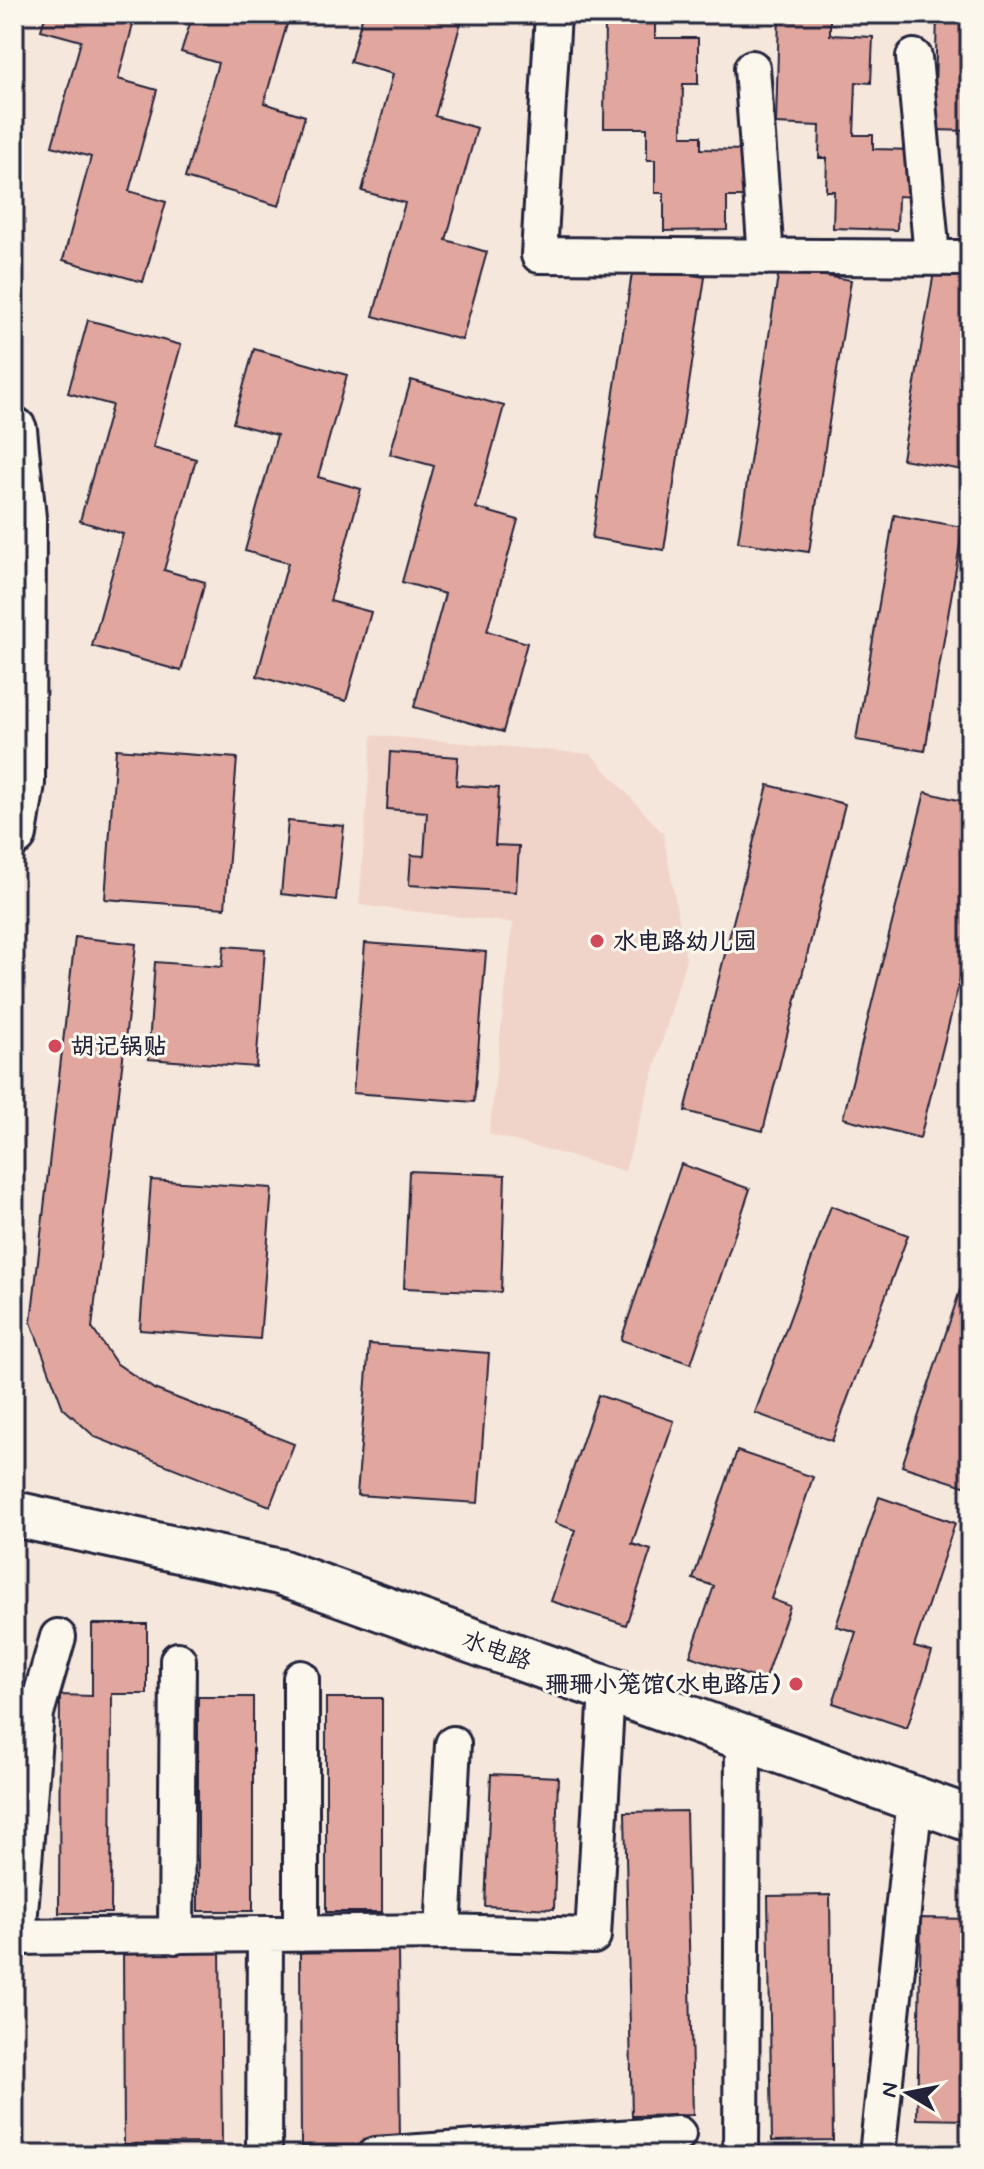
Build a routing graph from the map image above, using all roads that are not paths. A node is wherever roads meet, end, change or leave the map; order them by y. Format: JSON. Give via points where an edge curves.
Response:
{"nodes":[{"id":1,"x":553,"y":14,"type":"edge"},
{"id":2,"x":914,"y":57,"type":"dead end"},
{"id":3,"x":752,"y":68,"type":"dead end"},
{"id":4,"x":766,"y":257,"type":"junction"},
{"id":5,"x":932,"y":257,"type":"junction"},
{"id":6,"x":970,"y":258,"type":"edge"},
{"id":7,"x":14,"y":430,"type":"edge"},
{"id":8,"x":18,"y":681,"type":"edge"},
{"id":9,"x":14,"y":834,"type":"edge"},
{"id":10,"x":14,"y":1514,"type":"edge"},
{"id":11,"x":58,"y":1637,"type":"dead end"},
{"id":12,"x":178,"y":1660,"type":"dead end"},
{"id":13,"x":301,"y":1678,"type":"dead end"},
{"id":14,"x":607,"y":1689,"type":"junction"},
{"id":15,"x":743,"y":1738,"type":"junction"},
{"id":16,"x":453,"y":1744,"type":"dead end"},
{"id":17,"x":915,"y":1799,"type":"junction"},
{"id":18,"x":970,"y":1819,"type":"edge"},
{"id":19,"x":443,"y":1932,"type":"junction"},
{"id":20,"x":301,"y":1934,"type":"junction"},
{"id":21,"x":265,"y":1935,"type":"junction"},
{"id":22,"x":176,"y":1936,"type":"junction"},
{"id":23,"x":16,"y":1937,"type":"edge"},
{"id":24,"x":678,"y":2134,"type":"dead end"},
{"id":25,"x":428,"y":2153,"type":"edge"},
{"id":26,"x":264,"y":2155,"type":"edge"},
{"id":27,"x":375,"y":2155,"type":"edge"},
{"id":28,"x":741,"y":2155,"type":"edge"},
{"id":29,"x":877,"y":2155,"type":"edge"}],
"edges":[{"from":1,"to":4,"type":"street","via":[[539,255]]},
{"from":2,"to":5,"type":"street"},
{"from":3,"to":4,"type":"street"},
{"from":4,"to":5,"type":"street"},
{"from":5,"to":6,"type":"street"},
{"from":7,"to":8,"type":"main road","via":[[23,518]]},
{"from":8,"to":9,"type":"main road","via":[[22,783]]},
{"from":10,"to":14,"type":"main road","name":"水电路","via":[[280,1572]]},
{"from":11,"to":23,"type":"street","via":[[36,1713]]},
{"from":12,"to":22,"type":"street"},
{"from":13,"to":20,"type":"street"},
{"from":14,"to":15,"type":"main road","name":"水电路"},
{"from":14,"to":19,"type":"street","via":[[593,1936]]},
{"from":15,"to":17,"type":"main road","name":"水电路"},
{"from":15,"to":28,"type":"street"},
{"from":16,"to":19,"type":"street"},
{"from":17,"to":18,"type":"main road","name":"水电路"},
{"from":17,"to":29,"type":"street"},
{"from":19,"to":20,"type":"street"},
{"from":20,"to":21,"type":"street"},
{"from":21,"to":22,"type":"street"},
{"from":21,"to":26,"type":"street"},
{"from":22,"to":23,"type":"street"},
{"from":24,"to":25,"type":"street"},
{"from":25,"to":27,"type":"street"}]}
